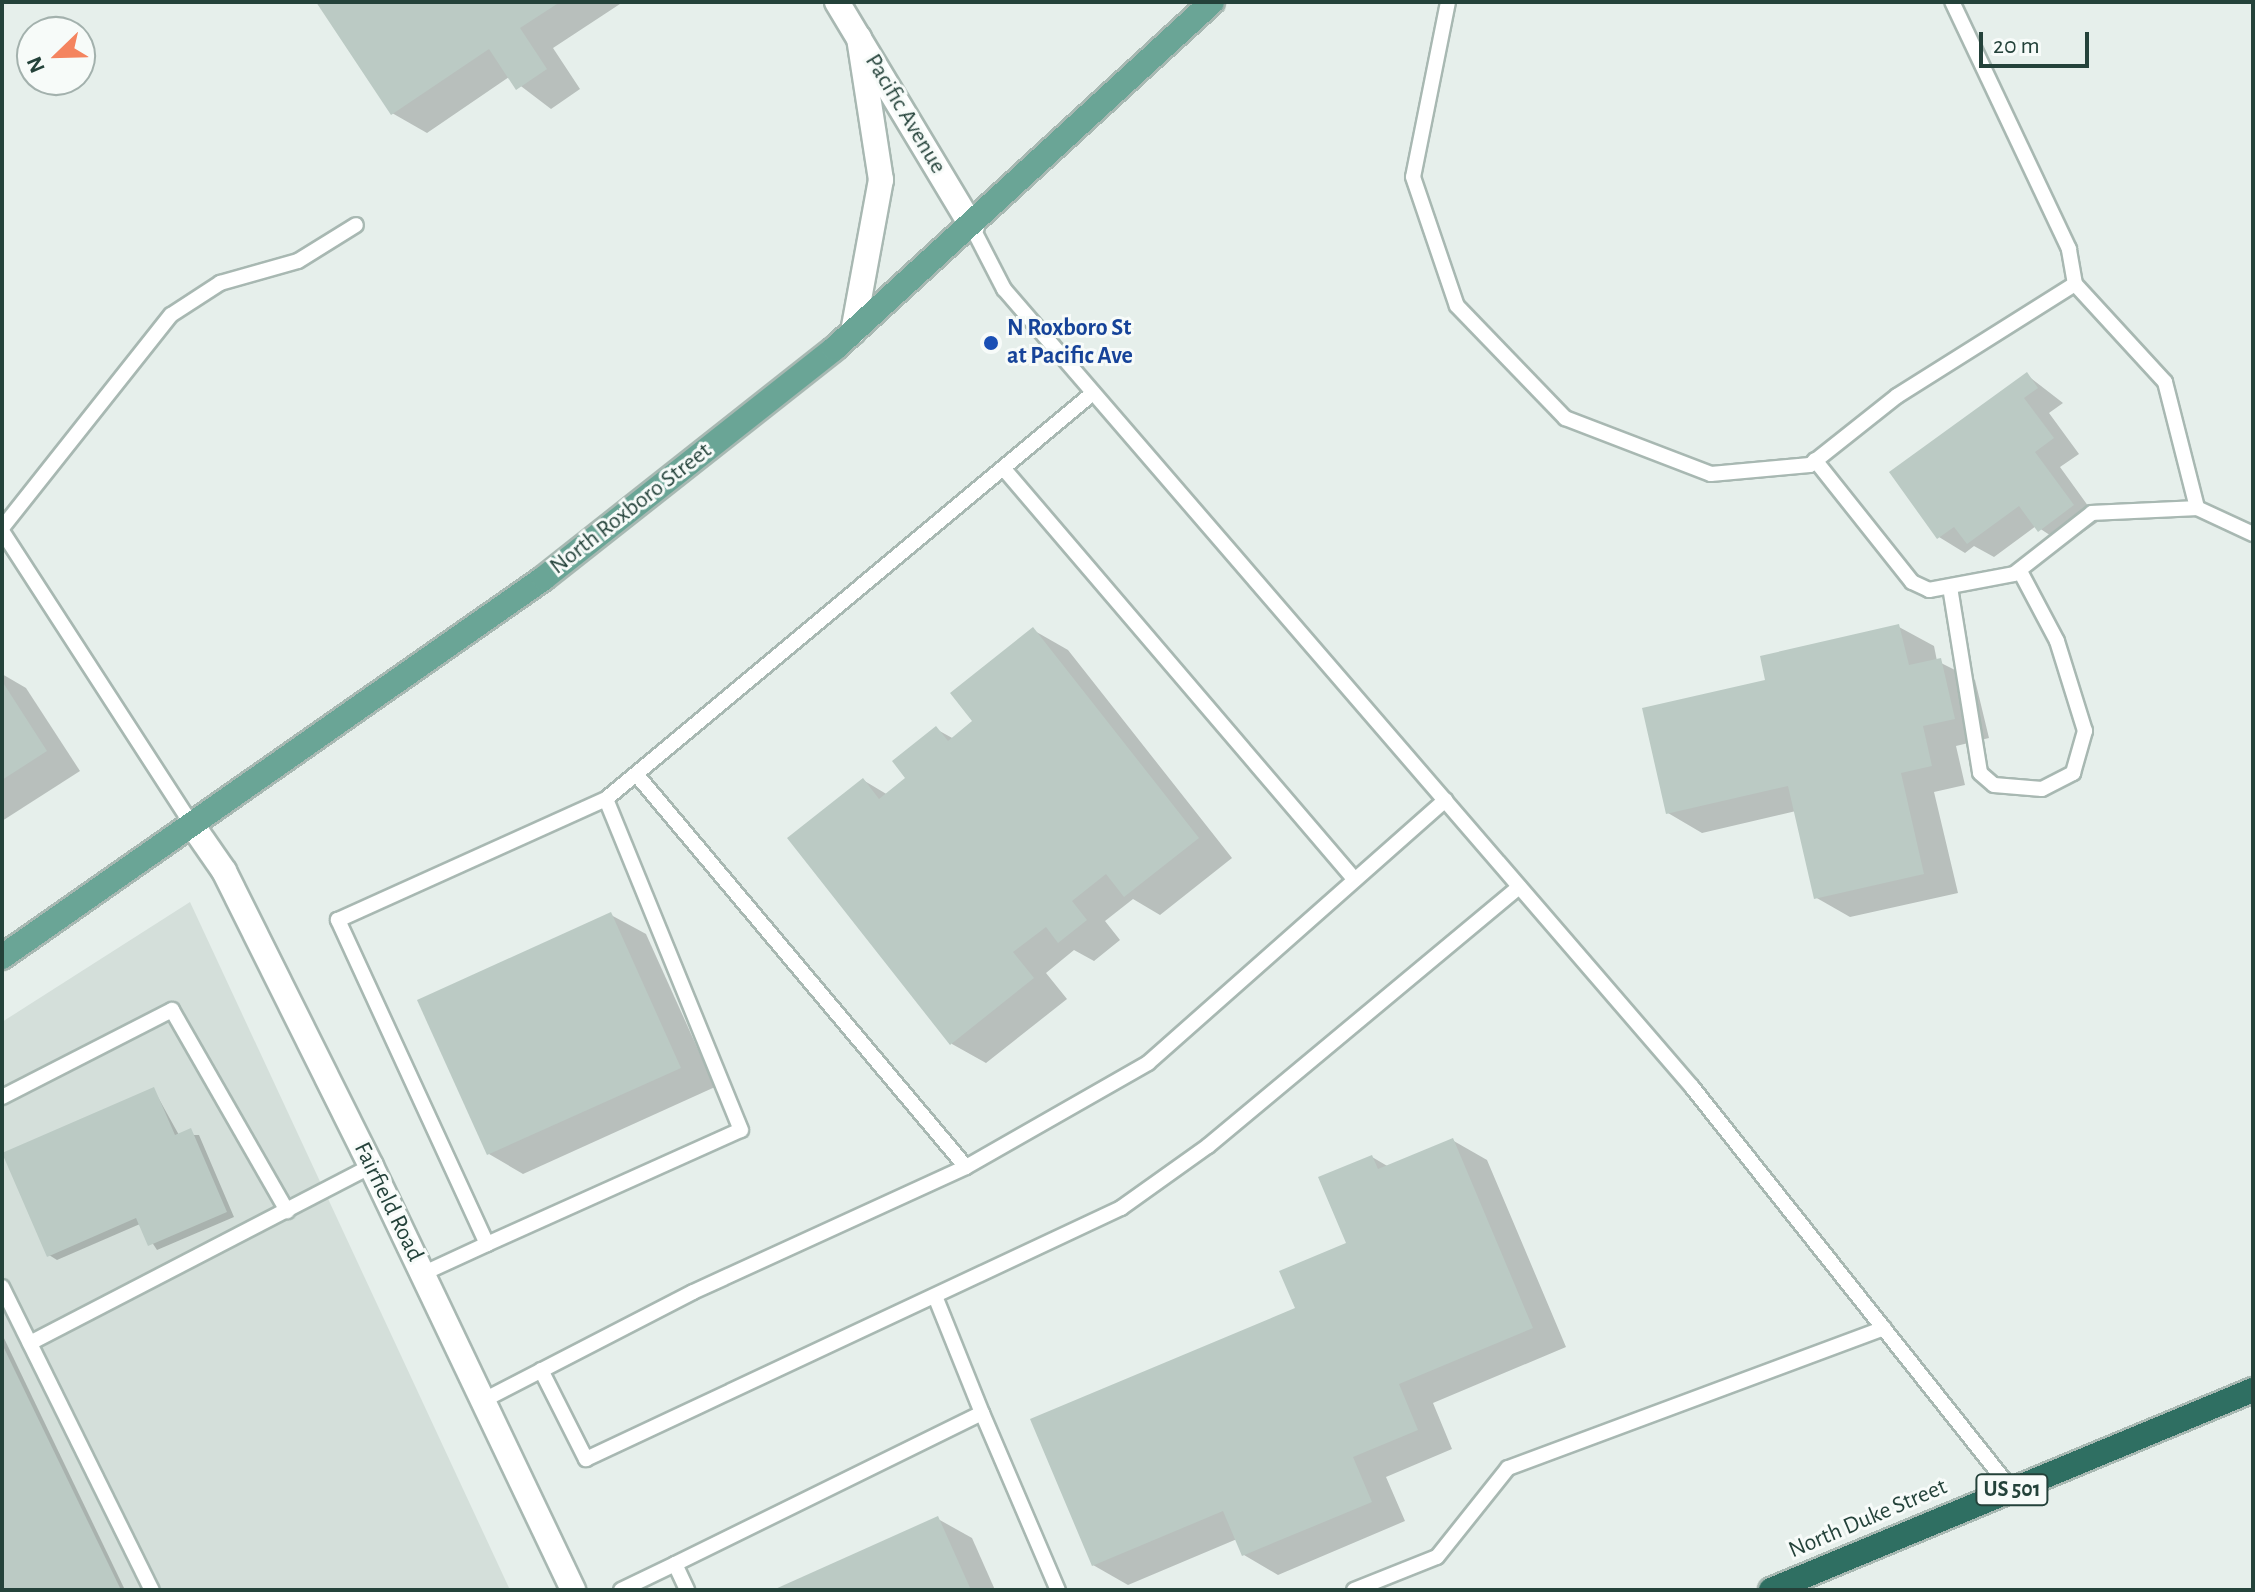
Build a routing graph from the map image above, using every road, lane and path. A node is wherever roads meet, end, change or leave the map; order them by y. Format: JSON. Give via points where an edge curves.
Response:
{"nodes":[{"id":1,"x":837,"y":2,"type":"edge"},
{"id":2,"x":1212,"y":2,"type":"edge"},
{"id":3,"x":1448,"y":2,"type":"edge"},
{"id":4,"x":1952,"y":2,"type":"edge"},
{"id":5,"x":859,"y":38,"type":"junction"},
{"id":6,"x":356,"y":225,"type":"dead end"},
{"id":7,"x":972,"y":227,"type":"junction"},
{"id":8,"x":2075,"y":284,"type":"junction"},
{"id":9,"x":853,"y":332,"type":"junction"},
{"id":10,"x":1093,"y":393,"type":"junction"},
{"id":11,"x":1815,"y":460,"type":"junction"},
{"id":12,"x":1004,"y":469,"type":"junction"},
{"id":13,"x":2197,"y":508,"type":"junction"},
{"id":14,"x":2,"y":529,"type":"edge"},
{"id":15,"x":2253,"y":534,"type":"edge"},
{"id":16,"x":2020,"y":571,"type":"junction"},
{"id":17,"x":1950,"y":587,"type":"junction"},
{"id":18,"x":636,"y":774,"type":"junction"},
{"id":19,"x":606,"y":799,"type":"junction"},
{"id":20,"x":1445,"y":800,"type":"junction"},
{"id":21,"x":190,"y":822,"type":"junction"},
{"id":22,"x":1355,"y":880,"type":"junction"},
{"id":23,"x":1519,"y":887,"type":"junction"},
{"id":24,"x":2,"y":957,"type":"edge"},
{"id":25,"x":2,"y":1097,"type":"edge"},
{"id":26,"x":371,"y":1166,"type":"junction"},
{"id":27,"x":966,"y":1167,"type":"junction"},
{"id":28,"x":287,"y":1211,"type":"junction"},
{"id":29,"x":487,"y":1244,"type":"junction"},
{"id":30,"x":422,"y":1274,"type":"junction"},
{"id":31,"x":2,"y":1287,"type":"edge"},
{"id":32,"x":935,"y":1296,"type":"junction"},
{"id":33,"x":1884,"y":1328,"type":"junction"},
{"id":34,"x":30,"y":1343,"type":"junction"},
{"id":35,"x":541,"y":1370,"type":"junction"},
{"id":36,"x":2253,"y":1390,"type":"edge"},
{"id":37,"x":482,"y":1401,"type":"junction"},
{"id":38,"x":982,"y":1413,"type":"junction"},
{"id":39,"x":2012,"y":1490,"type":"junction"},
{"id":40,"x":675,"y":1564,"type":"junction"},
{"id":41,"x":152,"y":1590,"type":"edge"},
{"id":42,"x":573,"y":1590,"type":"edge"},
{"id":43,"x":621,"y":1590,"type":"edge"},
{"id":44,"x":687,"y":1590,"type":"edge"},
{"id":45,"x":1058,"y":1590,"type":"edge"},
{"id":46,"x":1354,"y":1590,"type":"edge"},
{"id":47,"x":1771,"y":1590,"type":"edge"}],
"edges":[{"from":1,"to":5,"type":"street","name":"Pacific Avenue"},
{"from":2,"to":7,"type":"main road","name":"North Roxboro Street"},
{"from":3,"to":11,"type":"lane","via":[[1413,177],[1457,306],[1565,418],[1711,474]]},
{"from":4,"to":8,"type":"lane","via":[[2069,249]]},
{"from":5,"to":7,"type":"street","name":"Pacific Avenue"},
{"from":5,"to":9,"type":"street","via":[[881,180]]},
{"from":6,"to":14,"type":"lane","via":[[298,261],[220,283],[171,315]]},
{"from":7,"to":9,"type":"main road","name":"North Roxboro Street"},
{"from":7,"to":10,"type":"lane","via":[[1004,289]]},
{"from":8,"to":11,"type":"lane","via":[[1897,396]]},
{"from":8,"to":13,"type":"lane","via":[[2165,382]]},
{"from":9,"to":21,"type":"main road","name":"North Roxboro Street","via":[[544,578]]},
{"from":10,"to":12,"type":"lane"},
{"from":10,"to":20,"type":"lane"},
{"from":11,"to":17,"type":"lane","via":[[1912,582]]},
{"from":12,"to":18,"type":"lane"},
{"from":12,"to":22,"type":"lane"},
{"from":13,"to":15,"type":"lane"},
{"from":13,"to":16,"type":"lane","via":[[2092,513]]},
{"from":14,"to":21,"type":"lane"},
{"from":16,"to":17,"type":"lane"},
{"from":16,"to":17,"type":"lane","via":[[2057,641],[2085,731],[2073,773],[2042,789],[1994,785],[1980,773]]},
{"from":18,"to":19,"type":"lane"},
{"from":18,"to":27,"type":"lane"},
{"from":19,"to":29,"type":"lane","via":[[741,1130]]},
{"from":19,"to":29,"type":"lane","via":[[338,920]]},
{"from":20,"to":22,"type":"lane"},
{"from":20,"to":23,"type":"lane"},
{"from":21,"to":24,"type":"main road","name":"North Roxboro Street"},
{"from":21,"to":26,"type":"street","name":"Fairfield Road","via":[[224,871]]},
{"from":22,"to":27,"type":"lane","via":[[1148,1063]]},
{"from":23,"to":32,"type":"lane","via":[[1208,1146],[1121,1208]]},
{"from":23,"to":33,"type":"lane","via":[[1692,1087]]},
{"from":25,"to":28,"type":"lane","via":[[172,1010]]},
{"from":26,"to":28,"type":"lane"},
{"from":26,"to":30,"type":"street","name":"Fairfield Road"},
{"from":27,"to":35,"type":"lane"},
{"from":28,"to":34,"type":"lane"},
{"from":29,"to":30,"type":"lane"},
{"from":30,"to":37,"type":"street","name":"Fairfield Road"},
{"from":31,"to":34,"type":"lane"},
{"from":32,"to":35,"type":"lane","via":[[586,1459]]},
{"from":32,"to":38,"type":"lane"},
{"from":33,"to":39,"type":"lane"},
{"from":33,"to":46,"type":"lane","via":[[1508,1468],[1437,1557]]},
{"from":34,"to":41,"type":"lane"},
{"from":35,"to":37,"type":"lane"},
{"from":36,"to":39,"type":"highway","name":"North Duke Street","number":"US 501"},
{"from":37,"to":42,"type":"street","name":"Fairfield Road"},
{"from":38,"to":40,"type":"lane"},
{"from":38,"to":45,"type":"lane"},
{"from":39,"to":47,"type":"highway","name":"North Duke Street","number":"US 501"},
{"from":40,"to":43,"type":"lane"},
{"from":40,"to":44,"type":"lane"}]}
